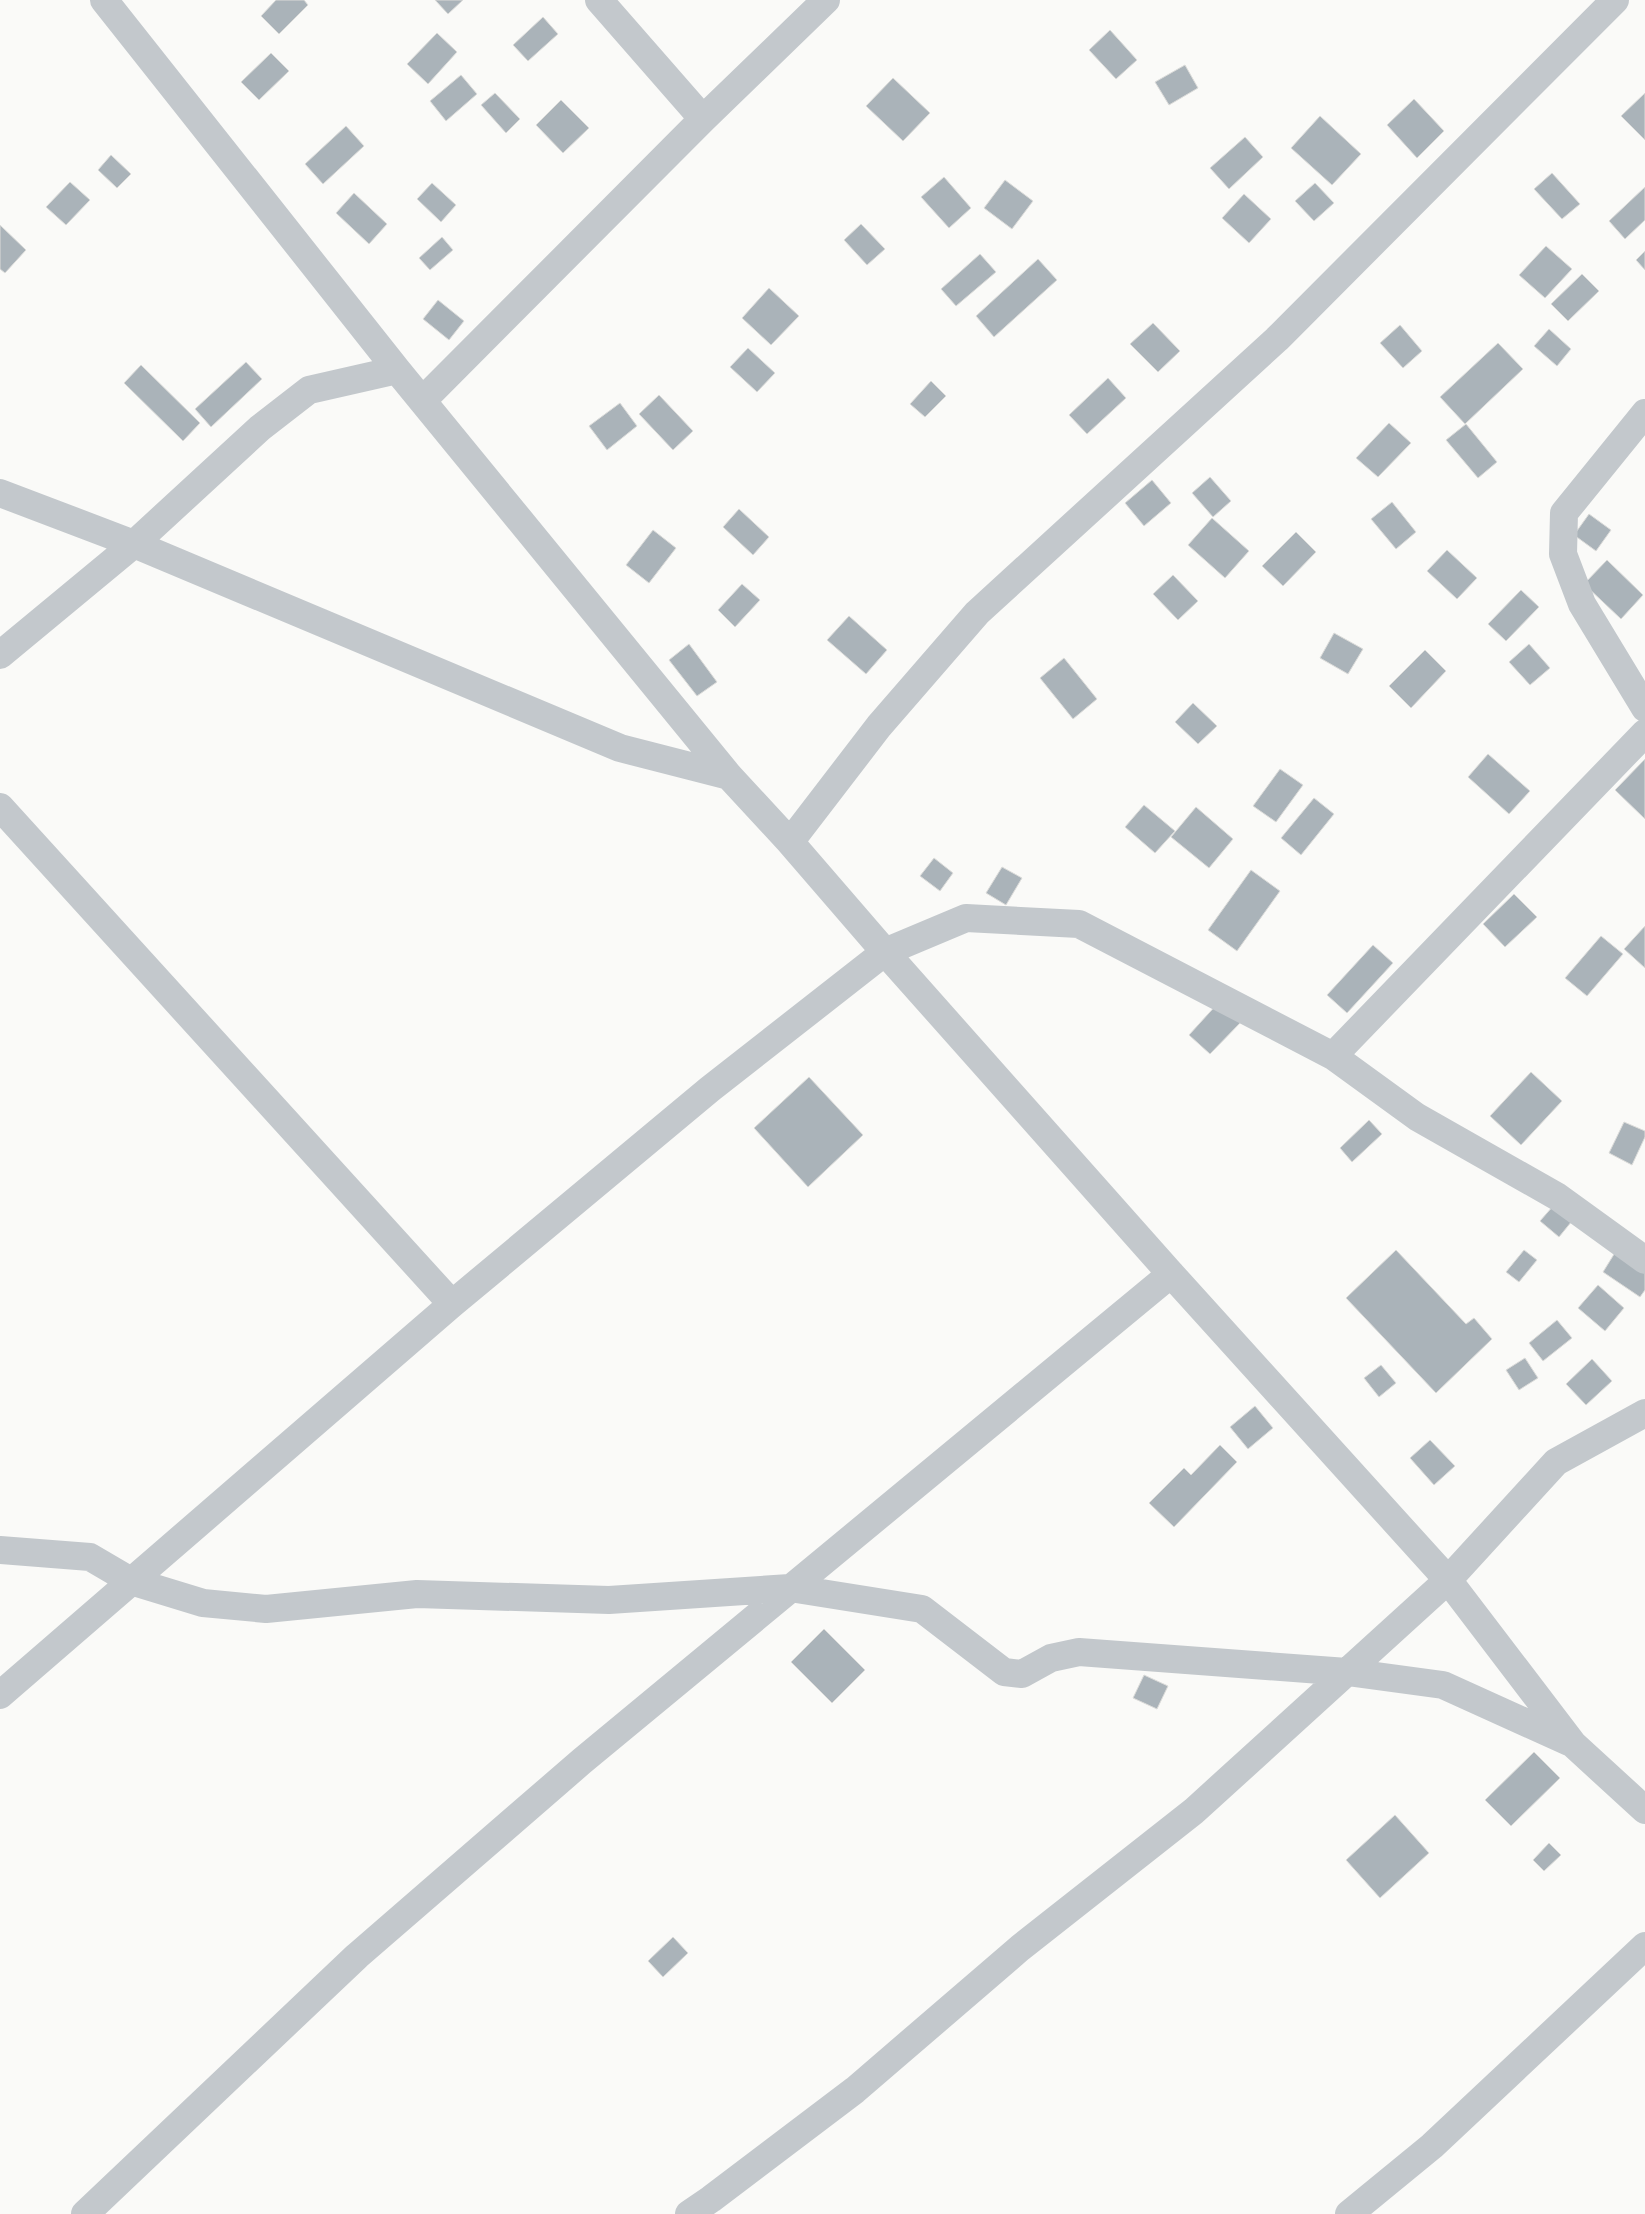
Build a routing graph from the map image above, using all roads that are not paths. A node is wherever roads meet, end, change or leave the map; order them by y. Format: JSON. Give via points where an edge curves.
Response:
{"nodes":[{"id":1,"x":104,"y":0,"type":"edge"},
{"id":2,"x":599,"y":0,"type":"edge"},
{"id":3,"x":826,"y":0,"type":"edge"},
{"id":4,"x":1615,"y":0,"type":"edge"},
{"id":5,"x":703,"y":119,"type":"junction"},
{"id":6,"x":397,"y":370,"type":"junction"},
{"id":7,"x":423,"y":400,"type":"junction"},
{"id":8,"x":1645,"y":413,"type":"edge"},
{"id":9,"x":0,"y":492,"type":"edge"},
{"id":10,"x":134,"y":544,"type":"junction"},
{"id":11,"x":0,"y":656,"type":"edge"},
{"id":12,"x":1645,"y":708,"type":"edge"},
{"id":13,"x":1645,"y":733,"type":"edge"},
{"id":14,"x":730,"y":776,"type":"junction"},
{"id":15,"x":0,"y":807,"type":"edge"},
{"id":16,"x":790,"y":842,"type":"junction"},
{"id":17,"x":885,"y":952,"type":"junction"},
{"id":18,"x":1333,"y":1056,"type":"junction"},
{"id":19,"x":1645,"y":1260,"type":"edge"},
{"id":20,"x":1171,"y":1274,"type":"junction"},
{"id":21,"x":452,"y":1304,"type":"junction"},
{"id":22,"x":1645,"y":1413,"type":"edge"},
{"id":23,"x":0,"y":1550,"type":"edge"},
{"id":24,"x":1448,"y":1580,"type":"junction"},
{"id":25,"x":131,"y":1581,"type":"junction"},
{"id":26,"x":790,"y":1588,"type":"junction"},
{"id":27,"x":1347,"y":1672,"type":"junction"},
{"id":28,"x":0,"y":1695,"type":"edge"},
{"id":29,"x":1573,"y":1744,"type":"junction"},
{"id":30,"x":1645,"y":1810,"type":"edge"},
{"id":31,"x":1645,"y":1946,"type":"edge"},
{"id":32,"x":84,"y":2214,"type":"edge"},
{"id":33,"x":689,"y":2214,"type":"edge"},
{"id":34,"x":1349,"y":2214,"type":"edge"}],
"edges":[{"from":1,"to":6,"type":"street"},
{"from":2,"to":5,"type":"street"},
{"from":3,"to":5,"type":"street"},
{"from":4,"to":16,"type":"street","via":[[1277,339],[977,613],[878,726]]},
{"from":5,"to":7,"type":"street"},
{"from":6,"to":7,"type":"street"},
{"from":6,"to":10,"type":"street","via":[[309,390],[260,428]]},
{"from":7,"to":14,"type":"street"},
{"from":8,"to":12,"type":"street","via":[[1564,513],[1563,554],[1582,604]]},
{"from":9,"to":10,"type":"street"},
{"from":10,"to":11,"type":"street"},
{"from":10,"to":14,"type":"street","via":[[620,748]]},
{"from":13,"to":18,"type":"street"},
{"from":14,"to":16,"type":"street"},
{"from":15,"to":21,"type":"street"},
{"from":16,"to":17,"type":"street"},
{"from":17,"to":18,"type":"street","via":[[966,918],[1079,924]]},
{"from":17,"to":20,"type":"street"},
{"from":17,"to":21,"type":"street","via":[[710,1089]]},
{"from":18,"to":19,"type":"street","via":[[1417,1117],[1558,1197]]},
{"from":20,"to":24,"type":"street"},
{"from":20,"to":26,"type":"street"},
{"from":21,"to":25,"type":"street"},
{"from":22,"to":24,"type":"street","via":[[1556,1462]]},
{"from":23,"to":25,"type":"street","via":[[90,1557]]},
{"from":24,"to":27,"type":"street"},
{"from":24,"to":29,"type":"street"},
{"from":25,"to":26,"type":"street","via":[[203,1603],[266,1609],[417,1594],[609,1600]]},
{"from":25,"to":28,"type":"street"},
{"from":26,"to":27,"type":"street","via":[[922,1609],[1004,1672],[1022,1674],[1051,1658],[1079,1652]]},
{"from":26,"to":32,"type":"street","via":[[582,1761],[357,1956]]},
{"from":27,"to":29,"type":"street","via":[[1443,1685]]},
{"from":27,"to":33,"type":"street","via":[[1194,1811],[1020,1948],[855,2090]]},
{"from":29,"to":30,"type":"street"},
{"from":31,"to":34,"type":"street","via":[[1432,2146]]}]}
